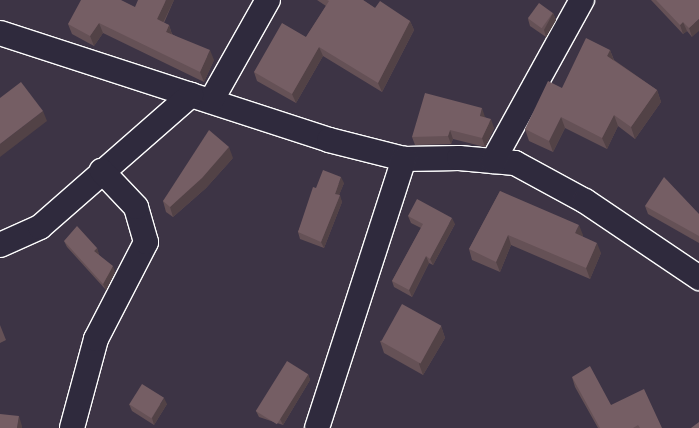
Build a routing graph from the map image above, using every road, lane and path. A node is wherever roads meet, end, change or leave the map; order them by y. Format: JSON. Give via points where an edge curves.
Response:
{"nodes":[{"id":1,"x":268,"y":0,"type":"edge"},
{"id":2,"x":582,"y":0,"type":"edge"},
{"id":3,"x":0,"y":34,"type":"edge"},
{"id":4,"x":201,"y":98,"type":"junction"},
{"id":5,"x":404,"y":159,"type":"junction"},
{"id":6,"x":493,"y":161,"type":"junction"},
{"id":7,"x":102,"y":171,"type":"junction"},
{"id":8,"x":0,"y":245,"type":"edge"},
{"id":9,"x":699,"y":278,"type":"edge"},
{"id":10,"x":72,"y":428,"type":"edge"},
{"id":11,"x":317,"y":428,"type":"edge"}],
"edges":[{"from":1,"to":4,"type":"street"},
{"from":2,"to":6,"type":"street"},
{"from":3,"to":4,"type":"street"},
{"from":4,"to":5,"type":"street","via":[[329,140]]},
{"from":4,"to":7,"type":"street"},
{"from":5,"to":6,"type":"street"},
{"from":5,"to":11,"type":"street"},
{"from":6,"to":9,"type":"street","via":[[515,164],[585,202]]},
{"from":7,"to":8,"type":"street","via":[[40,227]]},
{"from":7,"to":10,"type":"street","via":[[136,207],[146,242],[96,339]]}]}
